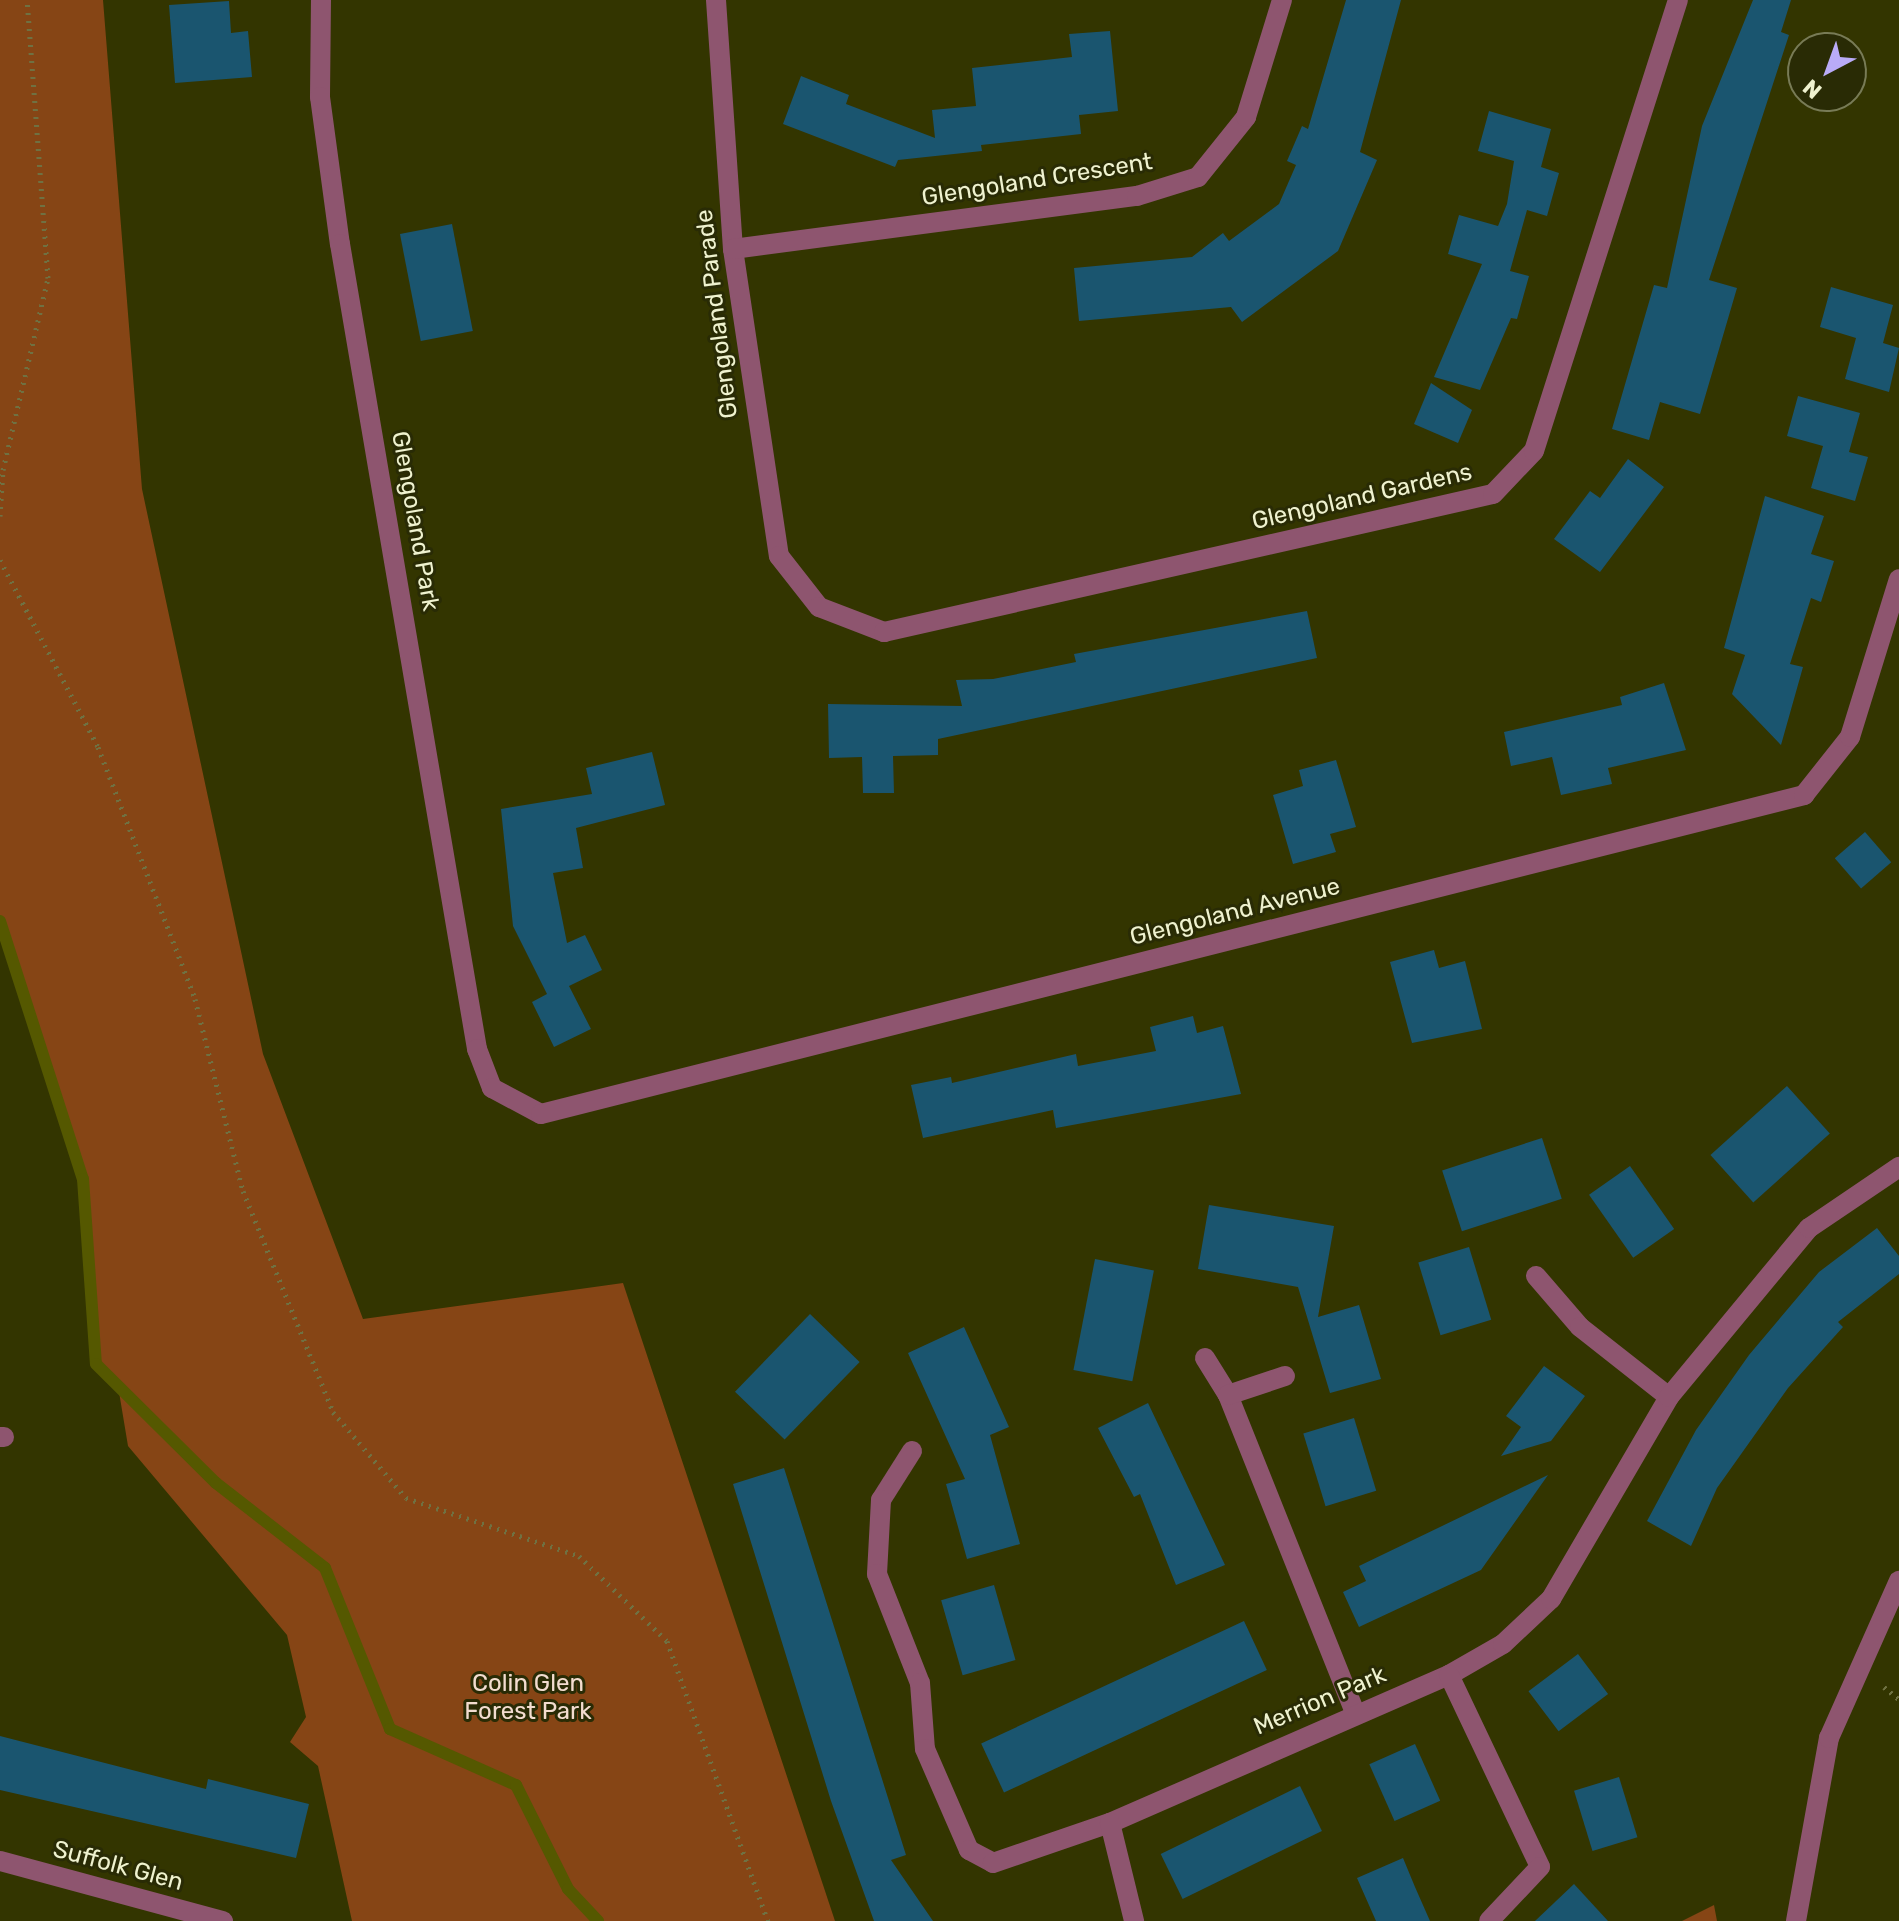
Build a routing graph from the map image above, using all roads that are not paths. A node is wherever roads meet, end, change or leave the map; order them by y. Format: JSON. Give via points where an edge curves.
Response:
{"nodes":[{"id":1,"x":321,"y":0,"type":"edge"},
{"id":2,"x":716,"y":0,"type":"edge"},
{"id":3,"x":1282,"y":0,"type":"edge"},
{"id":4,"x":1678,"y":0,"type":"edge"},
{"id":5,"x":733,"y":249,"type":"junction"},
{"id":6,"x":1899,"y":579,"type":"edge"},
{"id":7,"x":819,"y":607,"type":"joint"},
{"id":8,"x":477,"y":1049,"type":"joint"},
{"id":9,"x":1899,"y":1167,"type":"edge"},
{"id":10,"x":1536,"y":1276,"type":"dead end"},
{"id":11,"x":1205,"y":1358,"type":"dead end"},
{"id":12,"x":1285,"y":1376,"type":"dead end"},
{"id":13,"x":1228,"y":1395,"type":"junction"},
{"id":14,"x":1669,"y":1397,"type":"junction"},
{"id":15,"x":912,"y":1451,"type":"dead end"},
{"id":16,"x":1899,"y":1581,"type":"edge"},
{"id":17,"x":1449,"y":1675,"type":"junction"},
{"id":18,"x":1355,"y":1712,"type":"junction"},
{"id":19,"x":1110,"y":1823,"type":"junction"},
{"id":20,"x":0,"y":1861,"type":"edge"},
{"id":21,"x":197,"y":1918,"type":"edge"},
{"id":22,"x":223,"y":1921,"type":"edge"},
{"id":23,"x":1134,"y":1921,"type":"edge"},
{"id":24,"x":1489,"y":1921,"type":"edge"},
{"id":25,"x":1796,"y":1921,"type":"edge"}],
"edges":[{"from":1,"to":8,"type":"street","name":"Glengoland Park","via":[[320,97],[340,244]]},
{"from":2,"to":5,"type":"street","name":"Glengoland Parade"},
{"from":3,"to":5,"type":"street","name":"Glengoland Crescent","via":[[1246,117],[1198,177],[1137,196]]},
{"from":4,"to":7,"type":"street","name":"Glengoland Gardens","via":[[1534,451],[1493,494],[884,632]]},
{"from":5,"to":7,"type":"street","name":"Glengoland Parade","via":[[779,556]]},
{"from":6,"to":8,"type":"street","name":"Glengoland Avenue","via":[[1850,737],[1804,795],[541,1114],[492,1088]]},
{"from":9,"to":14,"type":"street","name":"Merrion Park","via":[[1809,1228]]},
{"from":10,"to":14,"type":"street","via":[[1580,1327]]},
{"from":11,"to":13,"type":"street"},
{"from":12,"to":13,"type":"street"},
{"from":13,"to":18,"type":"street"},
{"from":14,"to":17,"type":"street","name":"Merrion Park","via":[[1551,1599],[1503,1644]]},
{"from":15,"to":19,"type":"street","name":"Merrion Park","via":[[881,1500],[877,1574],[920,1683],[925,1749],[969,1850],[993,1863]]},
{"from":16,"to":25,"type":"street","via":[[1829,1738]]},
{"from":17,"to":18,"type":"street","name":"Merrion Park"},
{"from":17,"to":24,"type":"street","via":[[1540,1867]]},
{"from":18,"to":19,"type":"street","name":"Merrion Park"},
{"from":19,"to":23,"type":"street"},
{"from":20,"to":21,"type":"street","name":"Suffolk Glen"},
{"from":21,"to":22,"type":"street","name":"Suffolk Glen"}]}
